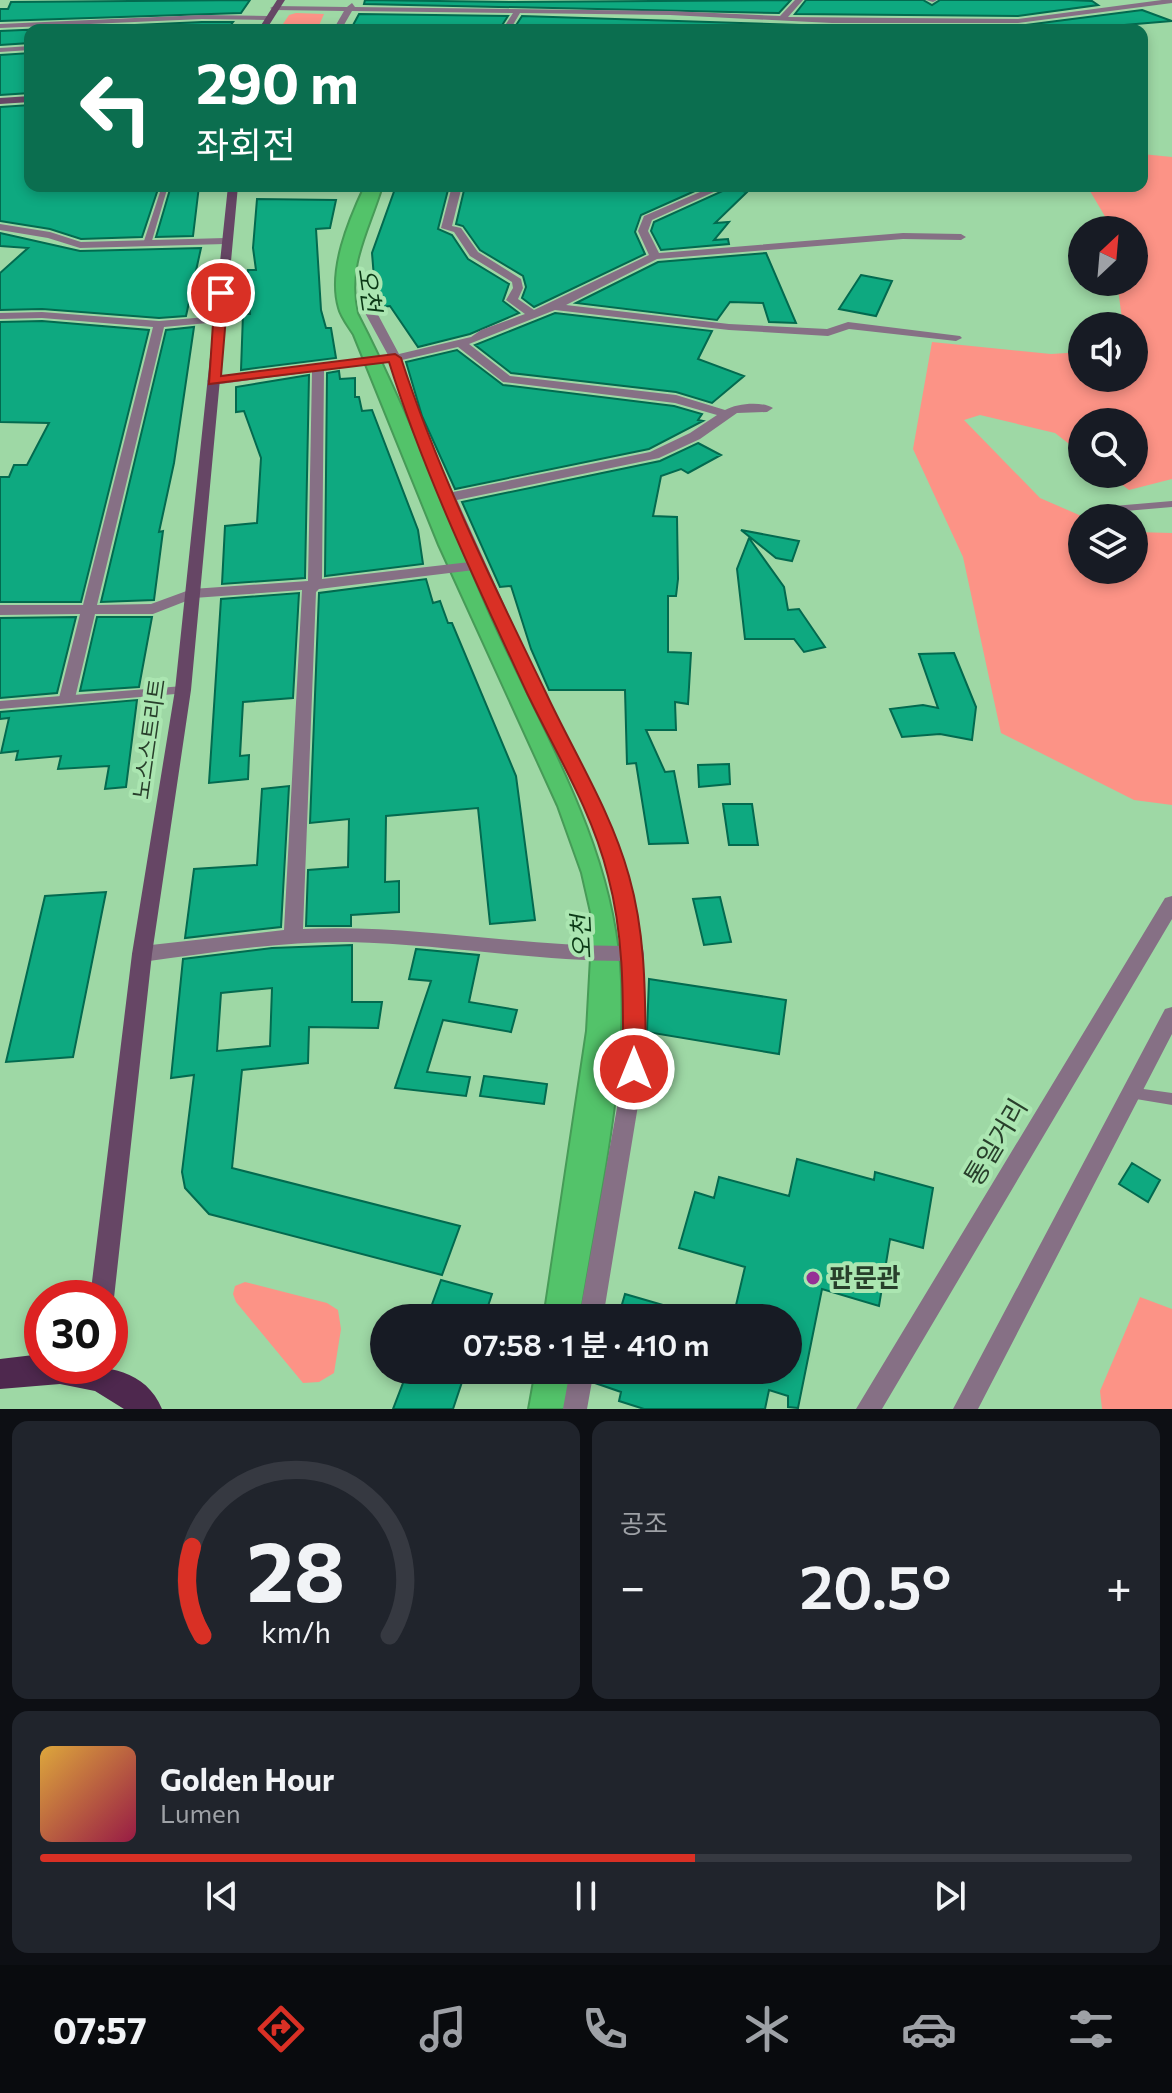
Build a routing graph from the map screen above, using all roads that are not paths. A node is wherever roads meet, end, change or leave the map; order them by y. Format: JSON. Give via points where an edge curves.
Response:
{"nodes":[{"id":1,"x":281,"y":0,"type":"edge"},
{"id":2,"x":354,"y":0,"type":"edge"},
{"id":3,"x":674,"y":0,"type":"edge"},
{"id":4,"x":799,"y":0,"type":"edge"},
{"id":5,"x":1172,"y":1,"type":"edge"},
{"id":6,"x":274,"y":8,"type":"junction"},
{"id":7,"x":347,"y":9,"type":"junction"},
{"id":8,"x":518,"y":11,"type":"junction"},
{"id":9,"x":670,"y":13,"type":"junction"},
{"id":10,"x":268,"y":18,"type":"junction"},
{"id":11,"x":783,"y":18,"type":"junction"},
{"id":12,"x":124,"y":24,"type":"edge"},
{"id":13,"x":265,"y":24,"type":"edge"},
{"id":14,"x":340,"y":24,"type":"edge"},
{"id":15,"x":510,"y":24,"type":"edge"},
{"id":16,"x":0,"y":26,"type":"edge"},
{"id":17,"x":24,"y":26,"type":"edge"},
{"id":18,"x":24,"y":48,"type":"edge"},
{"id":19,"x":0,"y":50,"type":"edge"},
{"id":20,"x":24,"y":99,"type":"edge"},
{"id":21,"x":0,"y":101,"type":"edge"},
{"id":22,"x":163,"y":192,"type":"edge"},
{"id":23,"x":232,"y":192,"type":"edge"},
{"id":24,"x":455,"y":192,"type":"edge"},
{"id":25,"x":708,"y":192,"type":"edge"},
{"id":26,"x":0,"y":227,"type":"edge"},
{"id":27,"x":961,"y":237,"type":"dead end"},
{"id":28,"x":225,"y":241,"type":"junction"},
{"id":29,"x":147,"y":244,"type":"junction"},
{"id":30,"x":655,"y":256,"type":"junction"},
{"id":31,"x":554,"y":307,"type":"junction"},
{"id":32,"x":370,"y":311,"type":"dead end"},
{"id":33,"x":534,"y":315,"type":"junction"},
{"id":34,"x":0,"y":316,"type":"edge"},
{"id":35,"x":219,"y":319,"type":"junction"},
{"id":36,"x":159,"y":324,"type":"junction"},
{"id":37,"x":956,"y":338,"type":"dead end"},
{"id":38,"x":460,"y":343,"type":"junction"},
{"id":39,"x":395,"y":358,"type":"junction"},
{"id":40,"x":318,"y":367,"type":"junction"},
{"id":41,"x":213,"y":381,"type":"junction"},
{"id":42,"x":767,"y":408,"type":"dead end"},
{"id":43,"x":726,"y":414,"type":"junction"},
{"id":44,"x":449,"y":497,"type":"junction"},
{"id":45,"x":1172,"y":504,"type":"edge"},
{"id":46,"x":1148,"y":506,"type":"edge"},
{"id":47,"x":476,"y":566,"type":"junction"},
{"id":48,"x":315,"y":584,"type":"junction"},
{"id":49,"x":192,"y":594,"type":"junction"},
{"id":50,"x":0,"y":610,"type":"edge"},
{"id":51,"x":89,"y":610,"type":"junction"},
{"id":52,"x":183,"y":690,"type":"junction"},
{"id":53,"x":67,"y":698,"type":"junction"},
{"id":54,"x":0,"y":705,"type":"edge"},
{"id":55,"x":1172,"y":903,"type":"edge"},
{"id":56,"x":293,"y":937,"type":"junction"},
{"id":57,"x":142,"y":954,"type":"junction"},
{"id":58,"x":628,"y":954,"type":"junction"},
{"id":59,"x":1172,"y":1015,"type":"edge"},
{"id":60,"x":1128,"y":1092,"type":"junction"},
{"id":61,"x":1172,"y":1099,"type":"edge"},
{"id":62,"x":104,"y":1280,"type":"edge"},
{"id":63,"x":593,"y":1304,"type":"edge"},
{"id":64,"x":24,"y":1370,"type":"edge"},
{"id":65,"x":0,"y":1374,"type":"edge"},
{"id":66,"x":117,"y":1384,"type":"edge"},
{"id":67,"x":579,"y":1384,"type":"edge"},
{"id":68,"x":147,"y":1409,"type":"edge"},
{"id":69,"x":575,"y":1409,"type":"edge"},
{"id":70,"x":868,"y":1409,"type":"edge"},
{"id":71,"x":965,"y":1409,"type":"edge"}],
"edges":[{"from":1,"to":6,"type":"main road"},
{"from":2,"to":7,"type":"street"},
{"from":3,"to":9,"type":"street"},
{"from":4,"to":11,"type":"street"},
{"from":5,"to":11,"type":"street","via":[[1018,21]]},
{"from":6,"to":7,"type":"street"},
{"from":6,"to":10,"type":"main road"},
{"from":7,"to":8,"type":"street"},
{"from":7,"to":14,"type":"street"},
{"from":8,"to":9,"type":"street"},
{"from":8,"to":15,"type":"street"},
{"from":9,"to":11,"type":"street"},
{"from":10,"to":12,"type":"street"},
{"from":10,"to":13,"type":"main road"},
{"from":16,"to":17,"type":"street"},
{"from":18,"to":19,"type":"street"},
{"from":20,"to":21,"type":"main road"},
{"from":22,"to":29,"type":"lane"},
{"from":23,"to":28,"type":"main road","name":"노스스트리트"},
{"from":24,"to":33,"type":"street","via":[[446,228],[457,230],[474,254],[517,281],[512,300]]},
{"from":25,"to":30,"type":"street","via":[[648,218],[643,231]]},
{"from":26,"to":29,"type":"street","via":[[80,245]]},
{"from":27,"to":30,"type":"street","via":[[903,236]]},
{"from":28,"to":29,"type":"street"},
{"from":28,"to":35,"type":"main road","name":"노스스트리트"},
{"from":30,"to":31,"type":"street"},
{"from":31,"to":33,"type":"street"},
{"from":31,"to":37,"type":"street","via":[[729,327],[828,333],[848,325]]},
{"from":32,"to":39,"type":"street"},
{"from":33,"to":38,"type":"street"},
{"from":34,"to":36,"type":"street"},
{"from":35,"to":36,"type":"street"},
{"from":35,"to":41,"type":"main road","name":"노스스트리트"},
{"from":36,"to":51,"type":"street"},
{"from":38,"to":39,"type":"street"},
{"from":38,"to":43,"type":"street","via":[[507,379],[676,399]]},
{"from":39,"to":40,"type":"street"},
{"from":39,"to":44,"type":"street","via":[[413,417]]},
{"from":40,"to":41,"type":"street"},
{"from":40,"to":48,"type":"street"},
{"from":41,"to":49,"type":"main road","name":"노스스트리트"},
{"from":42,"to":43,"type":"street","via":[[747,406]]},
{"from":43,"to":44,"type":"street","via":[[654,455]]},
{"from":44,"to":47,"type":"street"},
{"from":45,"to":46,"type":"lane"},
{"from":47,"to":48,"type":"street"},
{"from":47,"to":58,"type":"street","via":[[596,812],[619,875]]},
{"from":48,"to":49,"type":"street"},
{"from":48,"to":56,"type":"street","via":[[309,591]]},
{"from":49,"to":51,"type":"street","via":[[153,609]]},
{"from":49,"to":52,"type":"main road","name":"노스스트리트"},
{"from":50,"to":51,"type":"street"},
{"from":51,"to":53,"type":"street"},
{"from":52,"to":53,"type":"lane"},
{"from":52,"to":57,"type":"main road","name":"노스스트리트"},
{"from":53,"to":54,"type":"lane"},
{"from":55,"to":70,"type":"street","name":"통일거리"},
{"from":56,"to":57,"type":"street"},
{"from":56,"to":58,"type":"street","via":[[349,935]]},
{"from":57,"to":62,"type":"main road","name":"노스스트리트"},
{"from":58,"to":63,"type":"street","via":[[634,1069]]},
{"from":59,"to":60,"type":"street"},
{"from":60,"to":61,"type":"lane"},
{"from":60,"to":71,"type":"street"},
{"from":64,"to":65,"type":"main road"},
{"from":66,"to":68,"type":"main road"},
{"from":67,"to":69,"type":"street"}]}
